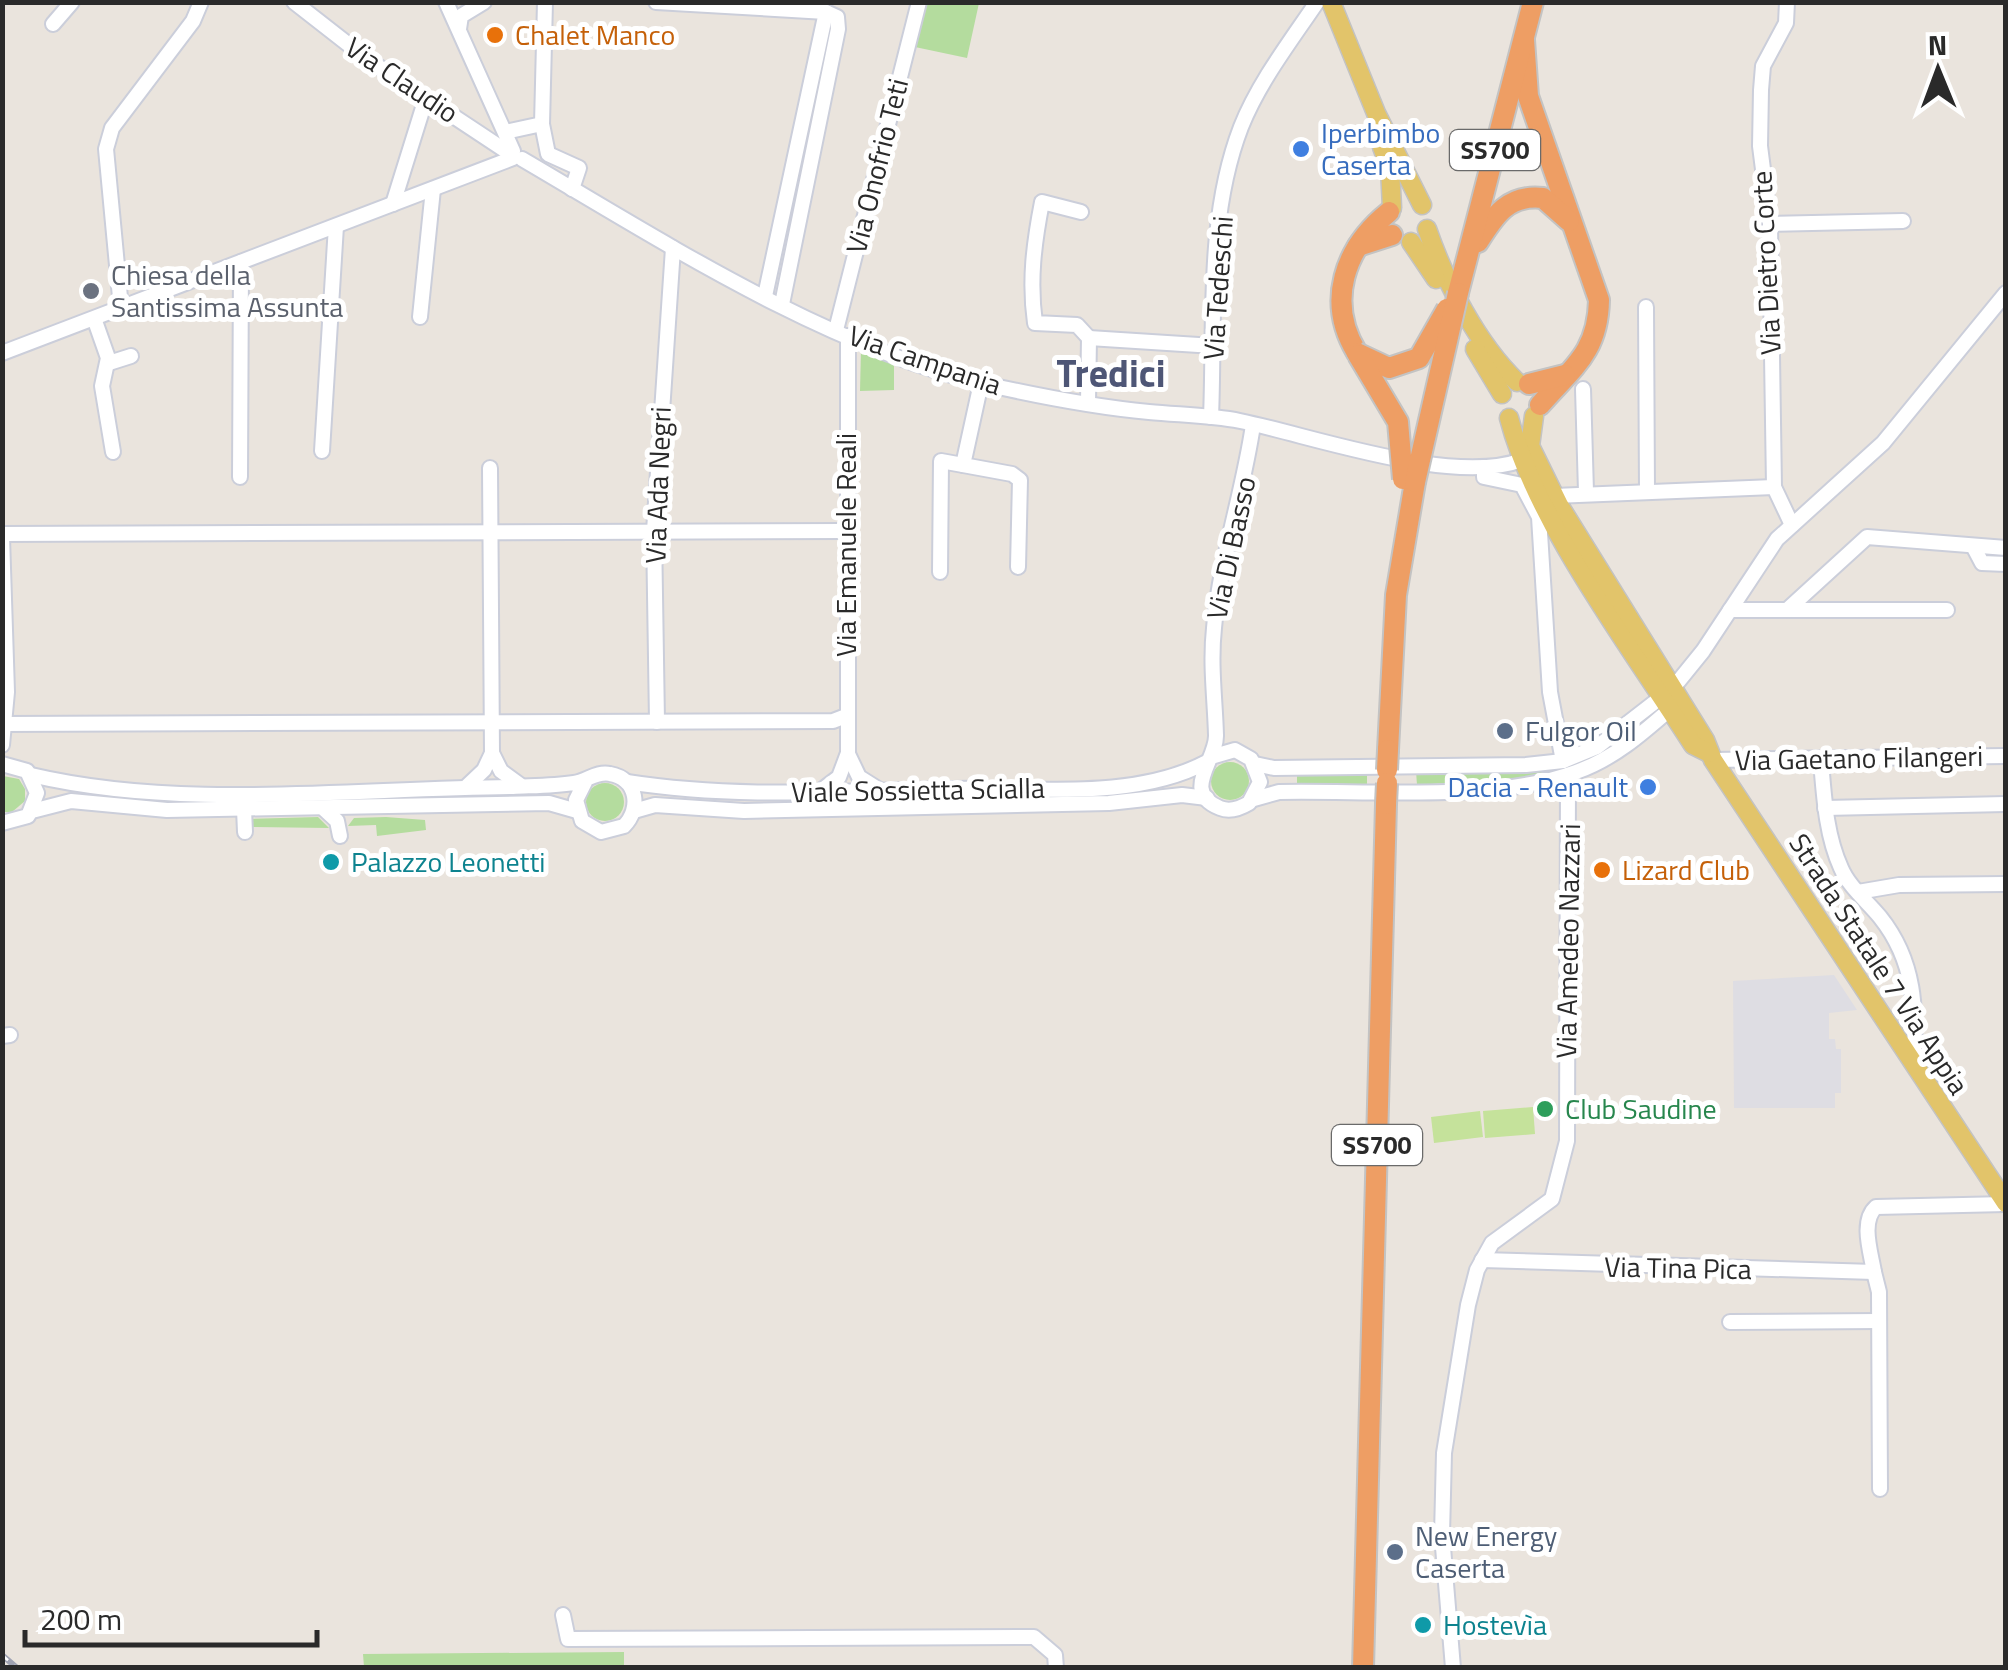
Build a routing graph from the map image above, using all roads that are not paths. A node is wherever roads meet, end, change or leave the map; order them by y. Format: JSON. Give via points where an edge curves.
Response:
{"nodes":[{"id":1,"x":72,"y":2,"type":"edge"},
{"id":2,"x":202,"y":2,"type":"edge"},
{"id":3,"x":294,"y":2,"type":"edge"},
{"id":4,"x":446,"y":2,"type":"edge"},
{"id":5,"x":484,"y":2,"type":"edge"},
{"id":6,"x":545,"y":2,"type":"edge"},
{"id":7,"x":656,"y":2,"type":"edge"},
{"id":8,"x":919,"y":2,"type":"edge"},
{"id":9,"x":1318,"y":2,"type":"edge"},
{"id":10,"x":1331,"y":2,"type":"edge"},
{"id":11,"x":1533,"y":2,"type":"edge"},
{"id":12,"x":1787,"y":2,"type":"edge"},
{"id":13,"x":826,"y":12,"type":"junction"},
{"id":14,"x":54,"y":24,"type":"dead end"},
{"id":15,"x":458,"y":30,"type":"junction"},
{"id":16,"x":1524,"y":40,"type":"junction"},
{"id":17,"x":426,"y":98,"type":"junction"},
{"id":18,"x":1376,"y":113,"type":"junction"},
{"id":19,"x":542,"y":124,"type":"junction"},
{"id":20,"x":505,"y":132,"type":"junction"},
{"id":21,"x":515,"y":156,"type":"junction"},
{"id":22,"x":572,"y":188,"type":"junction"},
{"id":23,"x":433,"y":189,"type":"junction"},
{"id":24,"x":393,"y":204,"type":"junction"},
{"id":25,"x":1422,"y":205,"type":"junction"},
{"id":26,"x":1390,"y":210,"type":"junction"},
{"id":27,"x":1081,"y":212,"type":"dead end"},
{"id":28,"x":1903,"y":221,"type":"dead end"},
{"id":29,"x":1770,"y":224,"type":"junction"},
{"id":30,"x":336,"y":226,"type":"junction"},
{"id":31,"x":1428,"y":230,"type":"junction"},
{"id":32,"x":1577,"y":230,"type":"junction"},
{"id":33,"x":1402,"y":238,"type":"junction"},
{"id":34,"x":1356,"y":246,"type":"junction"},
{"id":35,"x":673,"y":248,"type":"junction"},
{"id":36,"x":1466,"y":260,"type":"junction"},
{"id":37,"x":241,"y":262,"type":"junction"},
{"id":38,"x":1458,"y":292,"type":"junction"},
{"id":39,"x":2006,"y":294,"type":"edge"},
{"id":40,"x":766,"y":296,"type":"junction"},
{"id":41,"x":782,"y":304,"type":"junction"},
{"id":42,"x":1646,"y":307,"type":"dead end"},
{"id":43,"x":120,"y":308,"type":"junction"},
{"id":44,"x":420,"y":317,"type":"dead end"},
{"id":45,"x":95,"y":321,"type":"junction"},
{"id":46,"x":842,"y":333,"type":"junction"},
{"id":47,"x":1090,"y":338,"type":"junction"},
{"id":48,"x":1214,"y":346,"type":"junction"},
{"id":49,"x":2,"y":353,"type":"edge"},
{"id":50,"x":1358,"y":353,"type":"junction"},
{"id":51,"x":131,"y":356,"type":"dead end"},
{"id":52,"x":108,"y":363,"type":"junction"},
{"id":53,"x":1579,"y":374,"type":"junction"},
{"id":54,"x":981,"y":383,"type":"junction"},
{"id":55,"x":1516,"y":387,"type":"junction"},
{"id":56,"x":1088,"y":402,"type":"junction"},
{"id":57,"x":1537,"y":410,"type":"junction"},
{"id":58,"x":1211,"y":417,"type":"junction"},
{"id":59,"x":1510,"y":418,"type":"junction"},
{"id":60,"x":1253,"y":425,"type":"junction"},
{"id":61,"x":322,"y":451,"type":"dead end"},
{"id":62,"x":113,"y":452,"type":"dead end"},
{"id":63,"x":1522,"y":460,"type":"junction"},
{"id":64,"x":963,"y":465,"type":"junction"},
{"id":65,"x":1484,"y":467,"type":"junction"},
{"id":66,"x":490,"y":468,"type":"dead end"},
{"id":67,"x":240,"y":477,"type":"dead end"},
{"id":68,"x":1409,"y":480,"type":"junction"},
{"id":69,"x":1774,"y":487,"type":"junction"},
{"id":70,"x":1586,"y":492,"type":"junction"},
{"id":71,"x":1647,"y":492,"type":"junction"},
{"id":72,"x":1554,"y":496,"type":"junction"},
{"id":73,"x":1792,"y":524,"type":"junction"},
{"id":74,"x":1558,"y":530,"type":"junction"},
{"id":75,"x":654,"y":531,"type":"junction"},
{"id":76,"x":846,"y":531,"type":"junction"},
{"id":77,"x":491,"y":532,"type":"junction"},
{"id":78,"x":2,"y":535,"type":"edge"},
{"id":79,"x":1540,"y":539,"type":"junction"},
{"id":80,"x":1969,"y":545,"type":"junction"},
{"id":81,"x":2006,"y":548,"type":"edge"},
{"id":82,"x":4,"y":561,"type":"edge"},
{"id":83,"x":2006,"y":564,"type":"edge"},
{"id":84,"x":1018,"y":567,"type":"dead end"},
{"id":85,"x":940,"y":572,"type":"dead end"},
{"id":86,"x":1730,"y":610,"type":"junction"},
{"id":87,"x":1787,"y":610,"type":"junction"},
{"id":88,"x":1947,"y":610,"type":"dead end"},
{"id":89,"x":1672,"y":698,"type":"junction"},
{"id":90,"x":846,"y":716,"type":"junction"},
{"id":91,"x":492,"y":722,"type":"junction"},
{"id":92,"x":656,"y":722,"type":"junction"},
{"id":93,"x":1216,"y":730,"type":"junction"},
{"id":94,"x":4,"y":732,"type":"edge"},
{"id":95,"x":1234,"y":750,"type":"junction"},
{"id":96,"x":492,"y":753,"type":"junction"},
{"id":97,"x":848,"y":753,"type":"junction"},
{"id":98,"x":2006,"y":756,"type":"edge"},
{"id":99,"x":1710,"y":757,"type":"junction"},
{"id":100,"x":1209,"y":760,"type":"junction"},
{"id":101,"x":1821,"y":761,"type":"junction"},
{"id":102,"x":2,"y":764,"type":"edge"},
{"id":103,"x":1256,"y":764,"type":"junction"},
{"id":104,"x":1566,"y":768,"type":"junction"},
{"id":105,"x":26,"y":771,"type":"junction"},
{"id":106,"x":586,"y":780,"type":"junction"},
{"id":107,"x":626,"y":782,"type":"junction"},
{"id":108,"x":522,"y":786,"type":"junction"},
{"id":109,"x":465,"y":787,"type":"junction"},
{"id":110,"x":880,"y":790,"type":"junction"},
{"id":111,"x":820,"y":792,"type":"junction"},
{"id":112,"x":1207,"y":798,"type":"junction"},
{"id":113,"x":1253,"y":800,"type":"junction"},
{"id":114,"x":2006,"y":804,"type":"edge"},
{"id":115,"x":323,"y":807,"type":"junction"},
{"id":116,"x":355,"y":807,"type":"junction"},
{"id":117,"x":1825,"y":808,"type":"junction"},
{"id":118,"x":244,"y":809,"type":"junction"},
{"id":119,"x":32,"y":811,"type":"junction"},
{"id":120,"x":634,"y":811,"type":"junction"},
{"id":121,"x":577,"y":812,"type":"junction"},
{"id":122,"x":2,"y":823,"type":"edge"},
{"id":123,"x":245,"y":830,"type":"dead end"},
{"id":124,"x":2006,"y":884,"type":"edge"},
{"id":125,"x":1858,"y":892,"type":"junction"},
{"id":126,"x":1914,"y":1066,"type":"junction"},
{"id":127,"x":2006,"y":1204,"type":"edge"},
{"id":128,"x":1482,"y":1260,"type":"junction"},
{"id":129,"x":1874,"y":1272,"type":"junction"},
{"id":130,"x":1878,"y":1321,"type":"junction"},
{"id":131,"x":1730,"y":1322,"type":"dead end"},
{"id":132,"x":1880,"y":1488,"type":"dead end"},
{"id":133,"x":563,"y":1615,"type":"dead end"},
{"id":134,"x":1056,"y":1668,"type":"edge"},
{"id":135,"x":1363,"y":1668,"type":"edge"},
{"id":136,"x":1453,"y":1668,"type":"edge"}],
"edges":[{"from":1,"to":14,"type":"street"},
{"from":2,"to":43,"type":"street","via":[[112,128],[106,149]]},
{"from":3,"to":17,"type":"street","name":"Via Claudio"},
{"from":4,"to":15,"type":"street"},
{"from":5,"to":15,"type":"street","via":[[461,16]]},
{"from":6,"to":19,"type":"street"},
{"from":7,"to":13,"type":"street"},
{"from":8,"to":46,"type":"street","name":"Via Onofrio Teti"},
{"from":9,"to":48,"type":"street","name":"Via Tedeschi","via":[[1240,130],[1216,234]]},
{"from":10,"to":18,"type":"main road","name":"Strada Statale 7 Via Appia"},
{"from":11,"to":16,"type":"highway","number":"SS700"},
{"from":12,"to":29,"type":"street","name":"Via Dietro Corte","via":[[1761,90]]},
{"from":13,"to":40,"type":"street"},
{"from":13,"to":41,"type":"street","via":[[837,17],[838,29]]},
{"from":15,"to":20,"type":"street"},
{"from":16,"to":32,"type":"highway","via":[[1528,96]]},
{"from":16,"to":36,"type":"highway","number":"SS700"},
{"from":17,"to":21,"type":"street","name":"Via Claudio"},
{"from":17,"to":24,"type":"street"},
{"from":18,"to":25,"type":"main road","name":"Strada Statale 7 Via Appia"},
{"from":18,"to":26,"type":"main road","name":"Strada Statale 7 Via Appia","via":[[1390,168]]},
{"from":19,"to":20,"type":"street"},
{"from":19,"to":22,"type":"street","via":[[548,154],[579,168]]},
{"from":20,"to":21,"type":"street"},
{"from":21,"to":22,"type":"street","name":"Via Campania"},
{"from":21,"to":23,"type":"street"},
{"from":22,"to":35,"type":"street","name":"Via Campania"},
{"from":23,"to":24,"type":"street"},
{"from":23,"to":44,"type":"street"},
{"from":24,"to":30,"type":"street"},
{"from":25,"to":26,"type":"main road","via":[[1406,200]]},
{"from":25,"to":31,"type":"main road","name":"Strada Statale 7 Via Appia"},
{"from":26,"to":33,"type":"main road","name":"Strada Statale 7 Via Appia"},
{"from":26,"to":34,"type":"highway"},
{"from":27,"to":47,"type":"street","via":[[1042,202],[1032,299],[1035,322],[1077,325]]},
{"from":28,"to":29,"type":"street"},
{"from":29,"to":69,"type":"street","name":"Via Dietro Corte"},
{"from":30,"to":37,"type":"street"},
{"from":30,"to":61,"type":"street"},
{"from":31,"to":33,"type":"main road"},
{"from":31,"to":55,"type":"main road","name":"Strada Statale 7 Via Appia","via":[[1438,259]]},
{"from":32,"to":36,"type":"highway","number":"SS700","via":[[1553,204],[1515,200],[1493,218]]},
{"from":32,"to":53,"type":"highway","via":[[1598,300],[1597,332]]},
{"from":33,"to":34,"type":"highway"},
{"from":33,"to":55,"type":"main road","name":"Strada Statale 7 Via Appia"},
{"from":34,"to":50,"type":"highway","via":[[1341,296],[1344,325]]},
{"from":35,"to":40,"type":"street","name":"Via Campania"},
{"from":35,"to":75,"type":"street","name":"Via Ada Negri"},
{"from":36,"to":38,"type":"highway","number":"SS700"},
{"from":37,"to":43,"type":"street"},
{"from":37,"to":67,"type":"street"},
{"from":38,"to":50,"type":"highway","number":"SS700","bridge":true,"via":[[1419,358],[1389,368]]},
{"from":38,"to":68,"type":"highway","number":"SS700","bridge":true},
{"from":39,"to":73,"type":"street","name":"Viale Sossietta Scialla","via":[[1883,443]]},
{"from":40,"to":41,"type":"street","name":"Via Campania"},
{"from":41,"to":46,"type":"street","name":"Via Campania"},
{"from":42,"to":71,"type":"street"},
{"from":43,"to":45,"type":"street"},
{"from":45,"to":49,"type":"street"},
{"from":45,"to":52,"type":"street"},
{"from":46,"to":54,"type":"street","name":"Via Campania"},
{"from":46,"to":76,"type":"street","name":"Via Emanuele Reali"},
{"from":47,"to":48,"type":"street"},
{"from":47,"to":56,"type":"street"},
{"from":48,"to":58,"type":"street","name":"Via Tedeschi"},
{"from":50,"to":68,"type":"highway","bridge":true,"via":[[1398,422]]},
{"from":51,"to":52,"type":"street"},
{"from":52,"to":62,"type":"street","via":[[102,386]]},
{"from":53,"to":55,"type":"highway"},
{"from":53,"to":57,"type":"highway"},
{"from":53,"to":70,"type":"street"},
{"from":54,"to":56,"type":"street","name":"Via Campania"},
{"from":54,"to":64,"type":"street"},
{"from":55,"to":57,"type":"main road","name":"Strada Statale 7 Via Appia","via":[[1539,395]]},
{"from":55,"to":59,"type":"main road","name":"Strada Statale 7 Via Appia","via":[[1502,407]]},
{"from":56,"to":58,"type":"street","name":"Via Campania"},
{"from":57,"to":59,"type":"main road","via":[[1522,421]]},
{"from":57,"to":72,"type":"main road","name":"Strada Statale 7 Via Appia","via":[[1530,446]]},
{"from":58,"to":60,"type":"street","name":"Via Campania"},
{"from":59,"to":63,"type":"main road","name":"Strada Statale 7 Via Appia"},
{"from":60,"to":65,"type":"street","name":"Via Campania","via":[[1370,455]]},
{"from":60,"to":93,"type":"street","name":"Via Di Basso","via":[[1214,626]]},
{"from":63,"to":65,"type":"street","name":"Via Campania"},
{"from":63,"to":74,"type":"main road","name":"Strada Statale 7 Via Appia"},
{"from":64,"to":84,"type":"street","via":[[1020,480]]},
{"from":64,"to":85,"type":"street","via":[[941,460]]},
{"from":65,"to":79,"type":"street","name":"Via Campania","via":[[1484,477],[1522,485],[1537,509]]},
{"from":66,"to":77,"type":"street"},
{"from":68,"to":135,"type":"highway","number":"SS700","via":[[1387,777]]},
{"from":69,"to":71,"type":"street"},
{"from":69,"to":73,"type":"street","name":"Via Dietro Corte"},
{"from":70,"to":71,"type":"street"},
{"from":70,"to":72,"type":"street"},
{"from":72,"to":89,"type":"main road","name":"Strada Statale 7 Via Appia"},
{"from":73,"to":86,"type":"street","name":"Viale Sossietta Scialla"},
{"from":74,"to":79,"type":"street"},
{"from":74,"to":89,"type":"main road","name":"Strada Statale 7 Via Appia"},
{"from":75,"to":76,"type":"street"},
{"from":75,"to":77,"type":"street"},
{"from":75,"to":92,"type":"street","name":"Via Ada Negri"},
{"from":76,"to":90,"type":"street","name":"Via Emanuele Reali"},
{"from":77,"to":78,"type":"street"},
{"from":77,"to":91,"type":"street"},
{"from":78,"to":82,"type":"street"},
{"from":79,"to":104,"type":"street","name":"Via Amedeo Nazzari","via":[[1550,692]]},
{"from":80,"to":81,"type":"street"},
{"from":80,"to":83,"type":"street","via":[[1982,563]]},
{"from":80,"to":87,"type":"street","via":[[1867,537]]},
{"from":82,"to":94,"type":"street"},
{"from":86,"to":87,"type":"street"},
{"from":86,"to":89,"type":"street","name":"Viale Sossietta Scialla"},
{"from":87,"to":88,"type":"street"},
{"from":89,"to":99,"type":"main road","name":"Strada Statale 7 Via Appia"},
{"from":89,"to":104,"type":"street","name":"Viale Sossietta Scialla"},
{"from":90,"to":92,"type":"street"},
{"from":90,"to":97,"type":"street","name":"Via Emanuele Reali"},
{"from":91,"to":92,"type":"street"},
{"from":91,"to":94,"type":"street"},
{"from":91,"to":96,"type":"street"},
{"from":93,"to":95,"type":"street"},
{"from":93,"to":100,"type":"street","name":"Via Di Basso"},
{"from":94,"to":105,"type":"street"},
{"from":95,"to":100,"type":"street","name":"Viale Sossietta Scialla"},
{"from":95,"to":103,"type":"street","name":"Viale Sossietta Scialla"},
{"from":96,"to":108,"type":"street","via":[[501,771]]},
{"from":96,"to":109,"type":"street"},
{"from":97,"to":110,"type":"street","via":[[859,778]]},
{"from":97,"to":111,"type":"street","via":[[839,777]]},
{"from":98,"to":101,"type":"street","name":"Via Gaetano Filangeri"},
{"from":99,"to":101,"type":"street","name":"Via Gaetano Filangeri"},
{"from":99,"to":126,"type":"main road","name":"Strada Statale 7 Via Appia"},
{"from":100,"to":110,"type":"street","name":"Viale Sossietta Scialla","via":[[1180,774],[1126,784]]},
{"from":100,"to":112,"type":"street","via":[[1200,783]]},
{"from":101,"to":117,"type":"street"},
{"from":102,"to":105,"type":"street","name":"Viale Sossietta Scialla"},
{"from":103,"to":104,"type":"street","name":"Viale Sossietta Scialla"},
{"from":103,"to":113,"type":"street","via":[[1260,782]]},
{"from":104,"to":113,"type":"street","name":"Viale Sossietta Scialla","via":[[1503,787],[1279,792]]},
{"from":104,"to":128,"type":"street","name":"Via Amedeo Nazzari","via":[[1567,1141],[1561,1178],[1552,1200],[1509,1228]]},
{"from":105,"to":109,"type":"street","name":"Viale Sossietta Scialla","via":[[170,794]]},
{"from":105,"to":119,"type":"street","via":[[37,793]]},
{"from":106,"to":107,"type":"street","name":"Viale Sossietta Scialla","via":[[603,773]]},
{"from":106,"to":108,"type":"street","name":"Viale Sossietta Scialla"},
{"from":106,"to":121,"type":"street"},
{"from":107,"to":111,"type":"street","name":"Viale Sossietta Scialla","via":[[712,793]]},
{"from":107,"to":120,"type":"street","via":[[634,792]]},
{"from":108,"to":109,"type":"street","name":"Viale Sossietta Scialla"},
{"from":110,"to":111,"type":"street","name":"Viale Sossietta Scialla"},
{"from":112,"to":113,"type":"street","name":"Viale Sossietta Scialla","via":[[1232,810]]},
{"from":112,"to":120,"type":"street","name":"Viale Sossietta Scialla","via":[[744,812],[655,805]]},
{"from":114,"to":117,"type":"street"},
{"from":115,"to":116,"type":"street","name":"Viale Sossietta Scialla"},
{"from":115,"to":116,"type":"street","via":[[340,832],[344,815]]},
{"from":115,"to":118,"type":"street","name":"Viale Sossietta Scialla"},
{"from":116,"to":121,"type":"street","name":"Viale Sossietta Scialla","via":[[549,803]]},
{"from":117,"to":125,"type":"street","via":[[1840,868]]},
{"from":118,"to":119,"type":"street","name":"Viale Sossietta Scialla","via":[[70,802]]},
{"from":118,"to":123,"type":"street"},
{"from":119,"to":122,"type":"street","name":"Viale Sossietta Scialla"},
{"from":120,"to":121,"type":"street","name":"Viale Sossietta Scialla","via":[[624,826],[607,832],[590,829]]},
{"from":124,"to":125,"type":"street"},
{"from":125,"to":126,"type":"street","via":[[1890,929],[1909,966]]},
{"from":126,"to":127,"type":"main road","name":"Strada Statale 7 Via Appia"},
{"from":127,"to":129,"type":"street","via":[[1876,1207],[1868,1226]]},
{"from":128,"to":129,"type":"street","name":"Via Tina Pica"},
{"from":128,"to":136,"type":"street","name":"Via Amedeo Nazzari","via":[[1468,1305],[1444,1453],[1442,1535]]},
{"from":129,"to":130,"type":"street"},
{"from":130,"to":131,"type":"street"},
{"from":130,"to":132,"type":"street"},
{"from":133,"to":134,"type":"street","via":[[568,1639],[1034,1636],[1055,1655]]}]}
